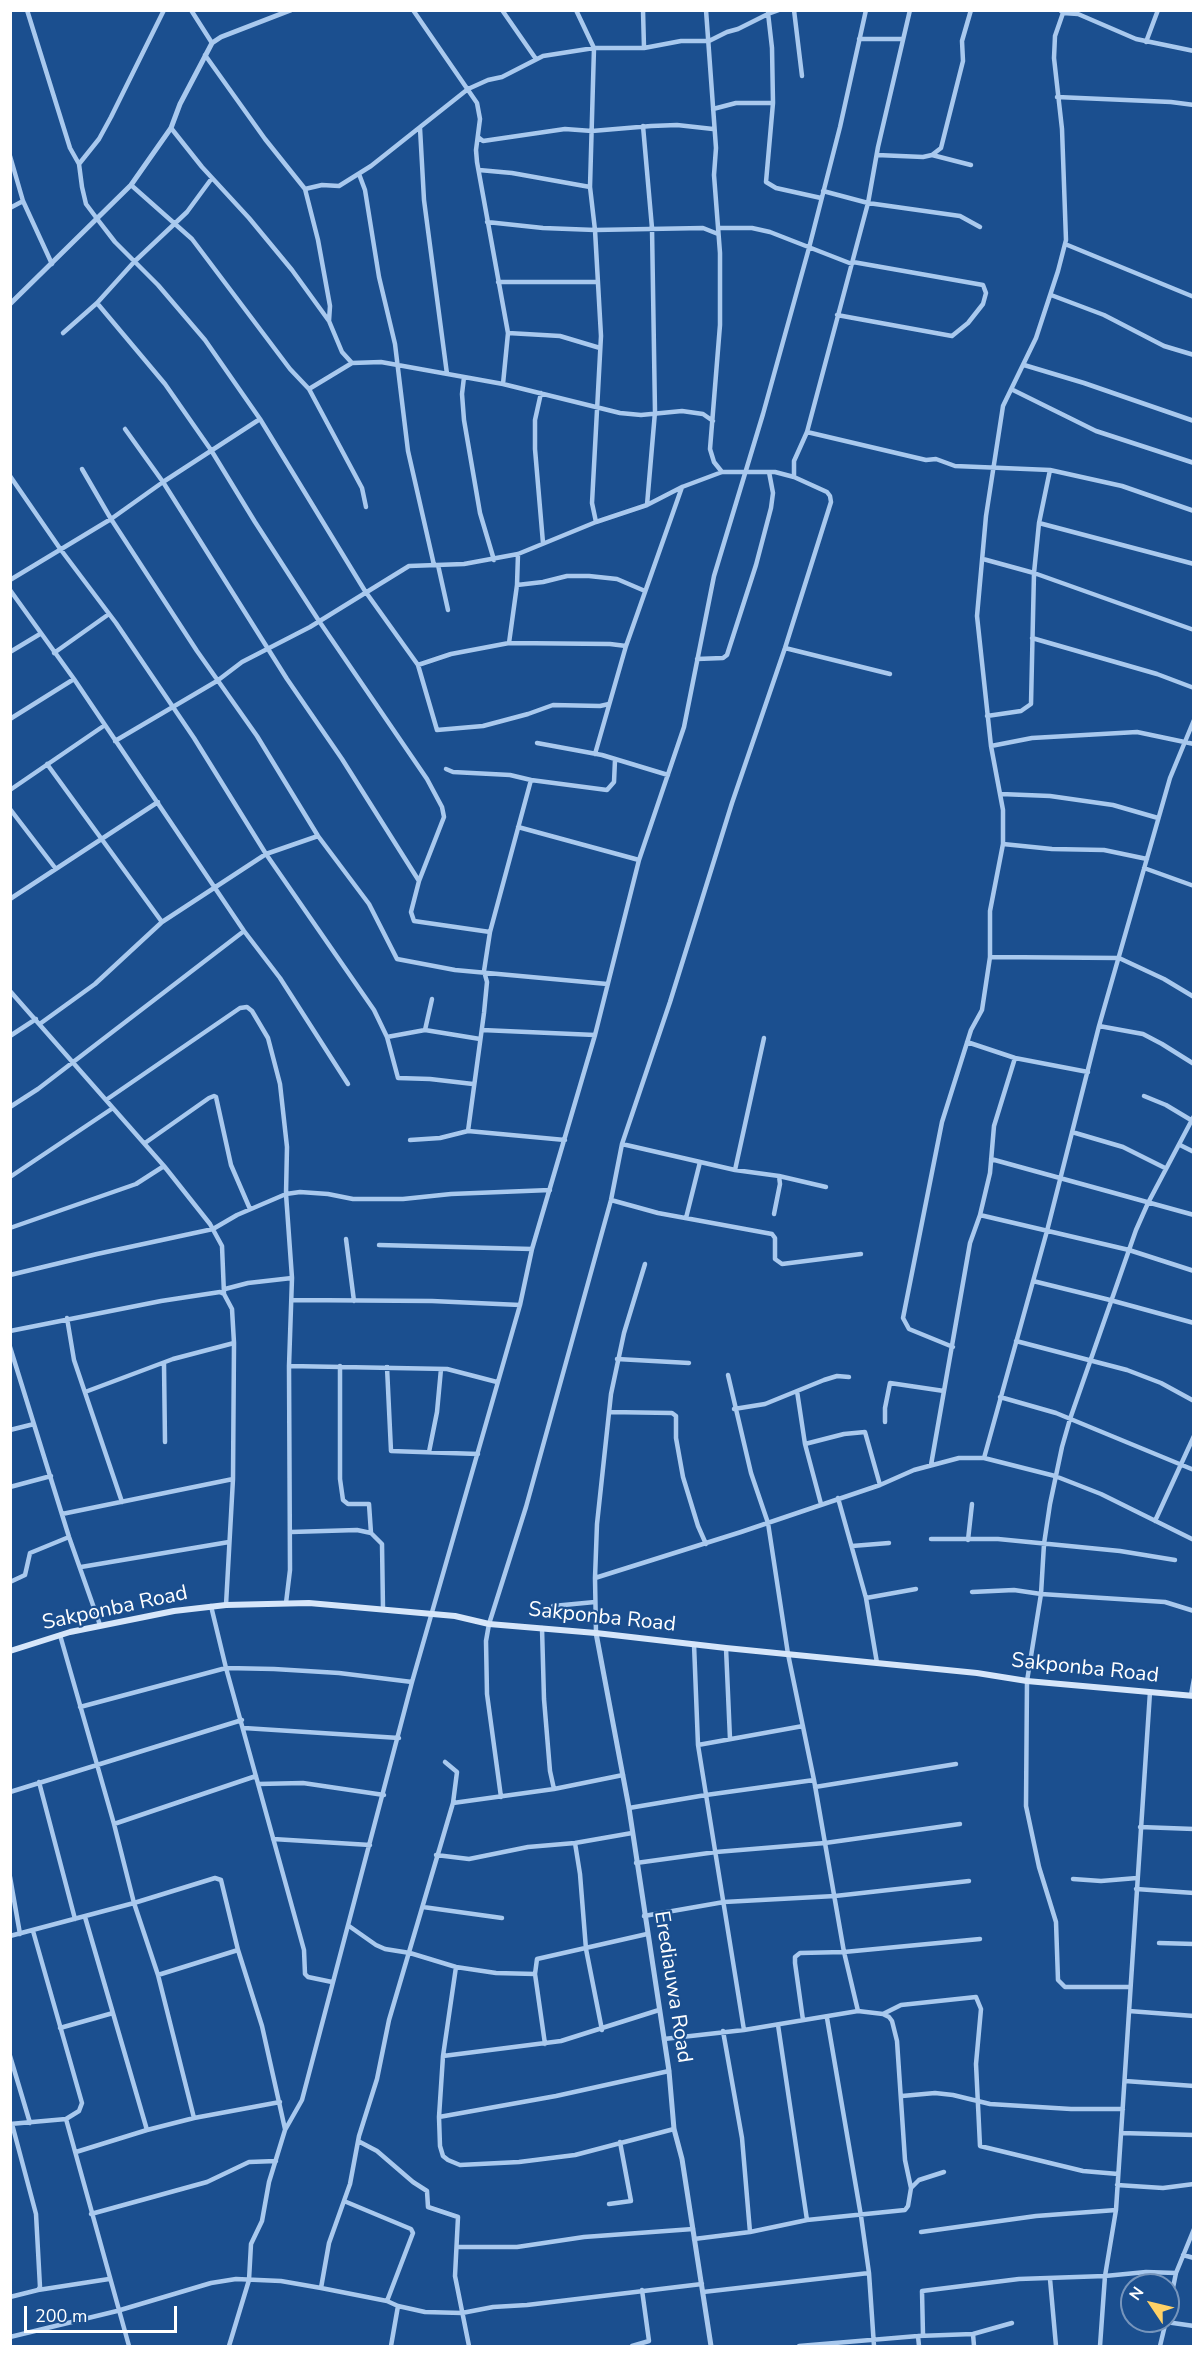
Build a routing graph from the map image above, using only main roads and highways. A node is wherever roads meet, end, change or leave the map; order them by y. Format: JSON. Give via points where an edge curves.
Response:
{"nodes":[{"id":1,"x":10,"y":1651,"type":"edge"},
{"id":2,"x":1192,"y":1695,"type":"edge"}],
"edges":[{"from":1,"to":2,"type":"main road","name":"Sakponba Road","via":[[100,1625],[211,1606],[286,1603],[455,1616],[489,1624]]}]}
